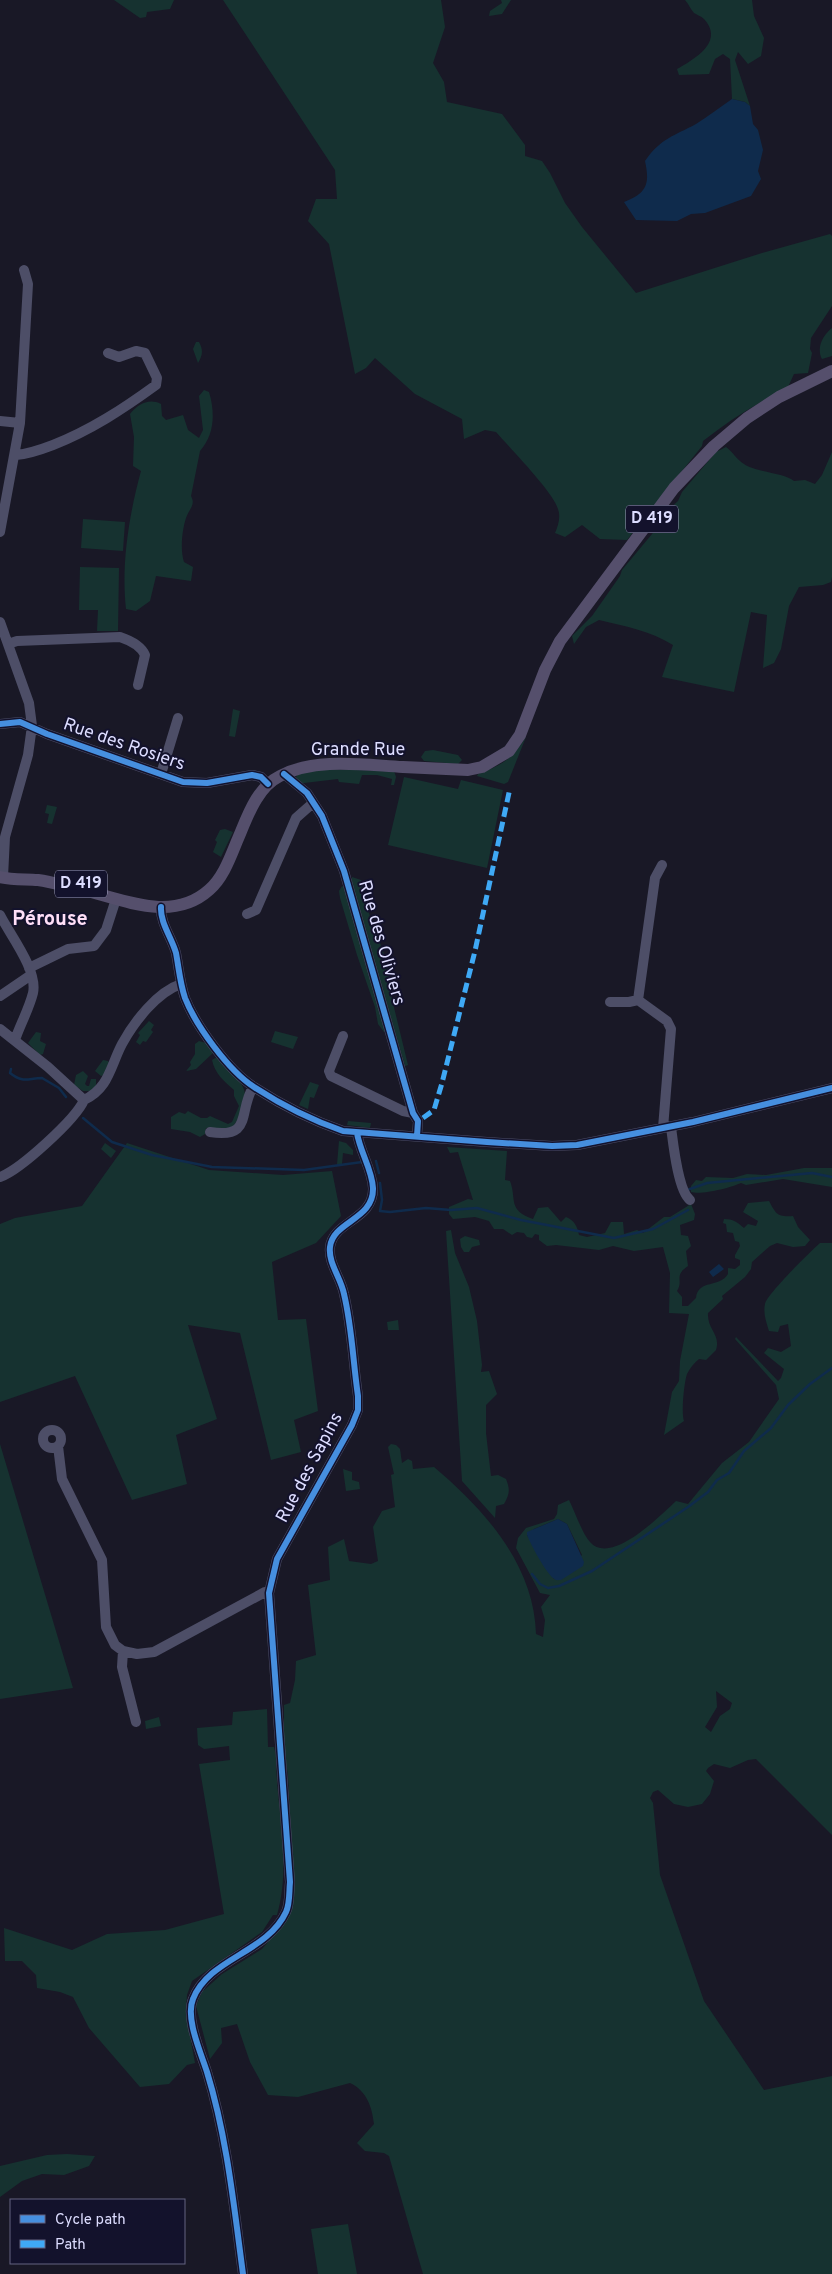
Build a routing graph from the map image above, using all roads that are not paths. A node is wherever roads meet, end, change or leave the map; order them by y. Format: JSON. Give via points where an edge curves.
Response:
{"nodes":[{"id":1,"x":24,"y":270,"type":"dead end"},
{"id":2,"x":108,"y":353,"type":"dead end"},
{"id":3,"x":832,"y":371,"type":"edge"},
{"id":4,"x":0,"y":421,"type":"edge"},
{"id":5,"x":20,"y":423,"type":"junction"},
{"id":6,"x":16,"y":455,"type":"junction"},
{"id":7,"x":0,"y":532,"type":"edge"},
{"id":8,"x":0,"y":622,"type":"edge"},
{"id":9,"x":8,"y":644,"type":"junction"},
{"id":10,"x":138,"y":685,"type":"dead end"},
{"id":11,"x":178,"y":718,"type":"dead end"},
{"id":12,"x":0,"y":724,"type":"edge"},
{"id":13,"x":32,"y":726,"type":"junction"},
{"id":14,"x":160,"y":774,"type":"junction"},
{"id":15,"x":284,"y":774,"type":"junction"},
{"id":16,"x":268,"y":784,"type":"junction"},
{"id":17,"x":313,"y":803,"type":"junction"},
{"id":18,"x":662,"y":865,"type":"dead end"},
{"id":19,"x":1,"y":876,"type":"edge"},
{"id":20,"x":116,"y":899,"type":"junction"},
{"id":21,"x":161,"y":907,"type":"junction"},
{"id":22,"x":247,"y":914,"type":"dead end"},
{"id":23,"x":0,"y":915,"type":"edge"},
{"id":24,"x":30,"y":972,"type":"junction"},
{"id":25,"x":181,"y":984,"type":"junction"},
{"id":26,"x":0,"y":996,"type":"edge"},
{"id":27,"x":638,"y":1000,"type":"junction"},
{"id":28,"x":610,"y":1002,"type":"dead end"},
{"id":29,"x":0,"y":1029,"type":"edge"},
{"id":30,"x":343,"y":1036,"type":"dead end"},
{"id":31,"x":15,"y":1040,"type":"junction"},
{"id":32,"x":253,"y":1087,"type":"junction"},
{"id":33,"x":832,"y":1088,"type":"edge"},
{"id":34,"x":84,"y":1100,"type":"junction"},
{"id":35,"x":418,"y":1117,"type":"junction"},
{"id":36,"x":667,"y":1127,"type":"junction"},
{"id":37,"x":210,"y":1132,"type":"dead end"},
{"id":38,"x":356,"y":1133,"type":"junction"},
{"id":39,"x":416,"y":1136,"type":"junction"},
{"id":40,"x":0,"y":1177,"type":"edge"},
{"id":41,"x":690,"y":1200,"type":"dead end"},
{"id":42,"x":58,"y":1446,"type":"dead end"},
{"id":43,"x":269,"y":1593,"type":"junction"},
{"id":44,"x":123,"y":1651,"type":"junction"},
{"id":45,"x":136,"y":1722,"type":"dead end"},
{"id":46,"x":243,"y":2274,"type":"edge"}],
"edges":[{"from":1,"to":5,"type":"street","via":[[28,284]]},
{"from":2,"to":6,"type":"street","via":[[120,357],[136,351],[145,353],[157,378],[156,385],[83,433]]},
{"from":3,"to":15,"type":"main road","name":"Grande Rue","number":"D 419","via":[[779,397],[747,418],[714,446],[674,488],[560,641],[520,735],[508,751],[482,767],[468,770],[353,764],[303,767]]},
{"from":4,"to":5,"type":"street"},
{"from":5,"to":6,"type":"street"},
{"from":6,"to":7,"type":"street"},
{"from":8,"to":9,"type":"street"},
{"from":9,"to":10,"type":"street","via":[[36,640],[127,639],[145,655]]},
{"from":9,"to":13,"type":"street","via":[[29,703]]},
{"from":11,"to":14,"type":"street"},
{"from":12,"to":13,"type":"street","name":"Rue des Rosiers","via":[[20,722]]},
{"from":13,"to":14,"type":"street","name":"Rue des Rosiers"},
{"from":13,"to":19,"type":"street","via":[[26,763],[5,837]]},
{"from":14,"to":16,"type":"street","name":"Rue des Rosiers","via":[[183,782],[207,783],[256,775]]},
{"from":15,"to":16,"type":"main road","name":"Grande Rue","number":"D 419"},
{"from":15,"to":17,"type":"street","name":"Rue des Oliviers"},
{"from":16,"to":21,"type":"main road","name":"Grande Rue","number":"D 419","via":[[250,812],[221,876],[209,890],[187,902]]},
{"from":17,"to":22,"type":"street","via":[[296,818],[256,910]]},
{"from":17,"to":35,"type":"street","name":"Rue des Oliviers","via":[[322,816],[347,880]]},
{"from":18,"to":27,"type":"street","via":[[655,878]]},
{"from":19,"to":20,"type":"main road","via":[[54,883]]},
{"from":19,"to":21,"type":"main road","name":"Grande Rue","number":"D 419","via":[[24,872],[57,877]]},
{"from":20,"to":21,"type":"main road","via":[[150,908]]},
{"from":20,"to":24,"type":"street","via":[[103,937],[94,946],[65,950]]},
{"from":21,"to":25,"type":"street","via":[[176,954]]},
{"from":23,"to":24,"type":"street"},
{"from":24,"to":26,"type":"street"},
{"from":24,"to":31,"type":"street","via":[[33,993]]},
{"from":25,"to":32,"type":"street","via":[[201,1028]]},
{"from":25,"to":34,"type":"street","via":[[164,990],[123,1042],[102,1088]]},
{"from":27,"to":28,"type":"street"},
{"from":27,"to":36,"type":"street","via":[[667,1021],[671,1029]]},
{"from":29,"to":31,"type":"street"},
{"from":30,"to":35,"type":"street","via":[[329,1071],[331,1076]]},
{"from":31,"to":34,"type":"street"},
{"from":32,"to":37,"type":"street","via":[[244,1119],[237,1130],[225,1135]]},
{"from":32,"to":38,"type":"street","via":[[329,1126]]},
{"from":33,"to":36,"type":"street"},
{"from":34,"to":40,"type":"street","via":[[71,1118],[31,1156]]},
{"from":35,"to":39,"type":"street","name":"Rue des Oliviers"},
{"from":36,"to":39,"type":"street","via":[[592,1143],[552,1146]]},
{"from":36,"to":41,"type":"street","via":[[682,1185]]},
{"from":38,"to":39,"type":"street"},
{"from":38,"to":43,"type":"street","name":"Rue des Sapins","via":[[371,1178],[372,1196],[362,1214],[337,1233],[330,1249],[344,1293],[358,1410],[277,1559]]},
{"from":42,"to":44,"type":"street","via":[[62,1479],[102,1560],[106,1627],[115,1645]]},
{"from":43,"to":44,"type":"street","via":[[265,1592],[154,1652],[137,1654]]},
{"from":43,"to":46,"type":"street","name":"Rue des Sapins","via":[[290,1882],[286,1912],[258,1945],[207,1979],[191,2001],[192,2021],[222,2136]]},
{"from":44,"to":45,"type":"street","via":[[122,1667]]}]}
